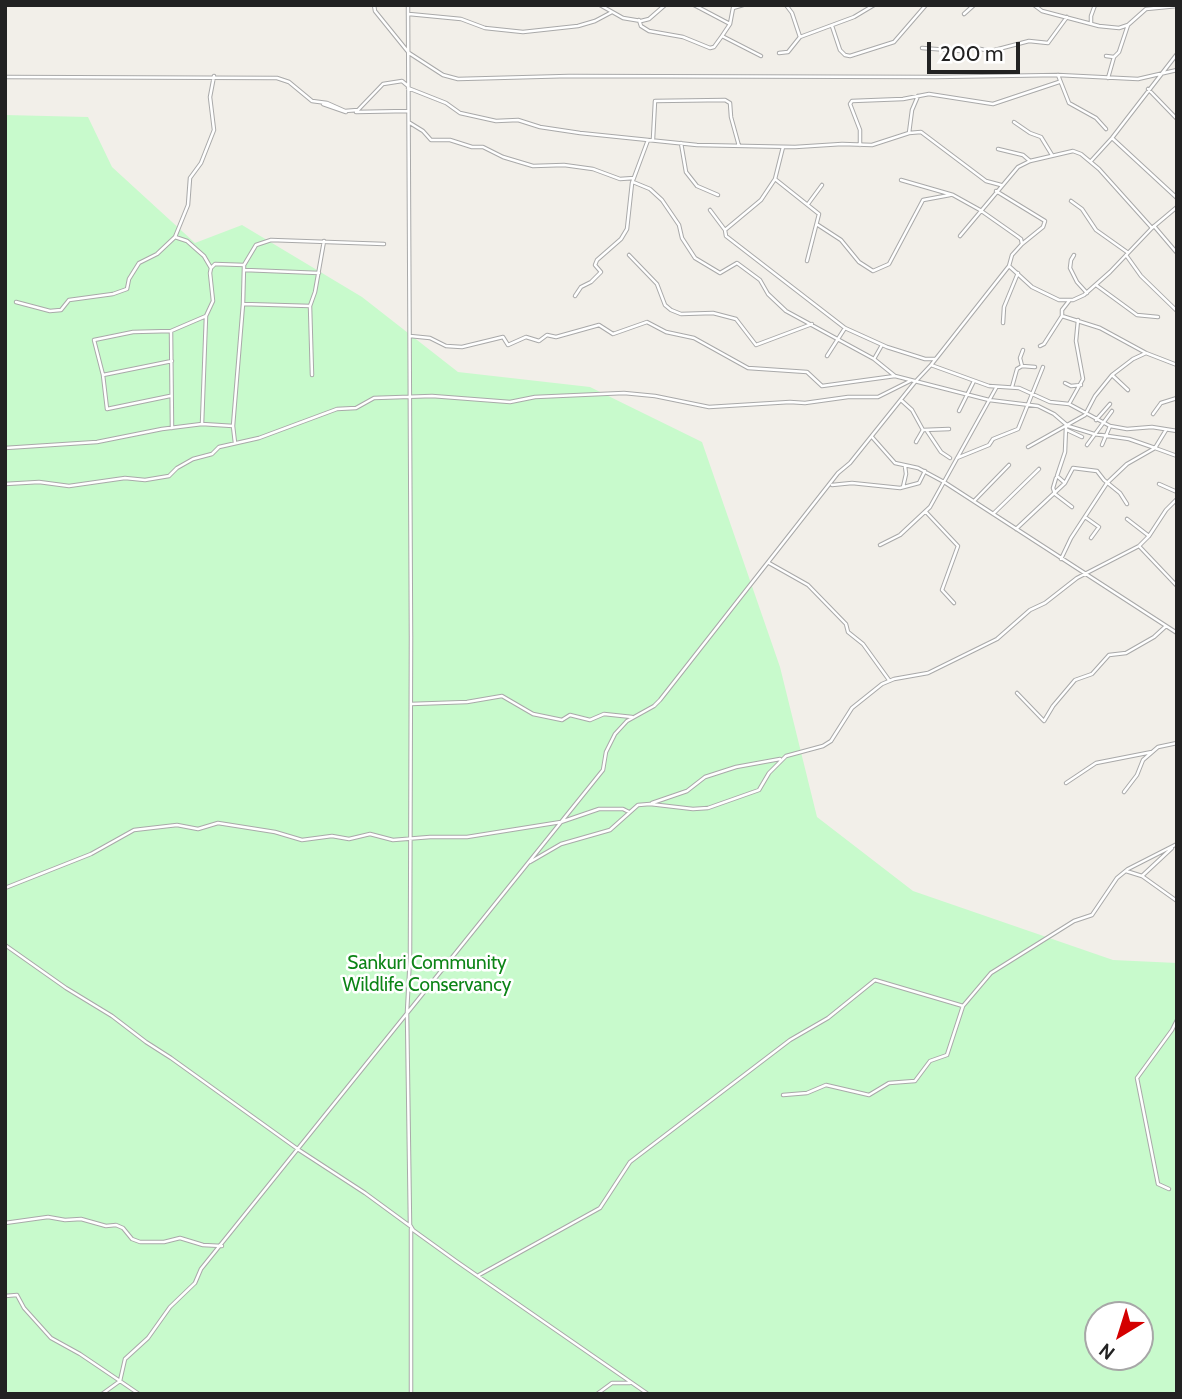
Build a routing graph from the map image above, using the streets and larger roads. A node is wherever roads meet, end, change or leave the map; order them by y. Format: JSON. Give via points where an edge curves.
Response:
{"nodes":[{"id":1,"x":374,"y":5,"type":"edge"},
{"id":2,"x":408,"y":5,"type":"edge"},
{"id":3,"x":600,"y":5,"type":"edge"},
{"id":4,"x":665,"y":5,"type":"edge"},
{"id":5,"x":694,"y":5,"type":"edge"},
{"id":6,"x":743,"y":5,"type":"edge"},
{"id":7,"x":786,"y":5,"type":"edge"},
{"id":8,"x":874,"y":5,"type":"edge"},
{"id":9,"x":926,"y":5,"type":"edge"},
{"id":10,"x":974,"y":5,"type":"edge"},
{"id":11,"x":1034,"y":5,"type":"edge"},
{"id":12,"x":1096,"y":5,"type":"edge"},
{"id":13,"x":1175,"y":6,"type":"edge"},
{"id":14,"x":612,"y":12,"type":"junction"},
{"id":15,"x":409,"y":14,"type":"junction"},
{"id":16,"x":964,"y":14,"type":"dead end"},
{"id":17,"x":1067,"y":17,"type":"junction"},
{"id":18,"x":639,"y":20,"type":"junction"},
{"id":19,"x":730,"y":24,"type":"junction"},
{"id":20,"x":1091,"y":24,"type":"junction"},
{"id":21,"x":1128,"y":25,"type":"junction"},
{"id":22,"x":832,"y":26,"type":"junction"},
{"id":23,"x":722,"y":36,"type":"junction"},
{"id":24,"x":800,"y":37,"type":"junction"},
{"id":25,"x":922,"y":48,"type":"dead end"},
{"id":26,"x":409,"y":53,"type":"junction"},
{"id":27,"x":779,"y":53,"type":"dead end"},
{"id":28,"x":1177,"y":54,"type":"edge"},
{"id":29,"x":761,"y":56,"type":"dead end"},
{"id":30,"x":1106,"y":56,"type":"dead end"},
{"id":31,"x":1114,"y":57,"type":"junction"},
{"id":32,"x":1177,"y":70,"type":"edge"},
{"id":33,"x":1058,"y":75,"type":"junction"},
{"id":34,"x":1160,"y":75,"type":"junction"},
{"id":35,"x":214,"y":76,"type":"junction"},
{"id":36,"x":5,"y":77,"type":"edge"},
{"id":37,"x":1108,"y":78,"type":"junction"},
{"id":38,"x":1059,"y":82,"type":"junction"},
{"id":39,"x":408,"y":87,"type":"junction"},
{"id":40,"x":1148,"y":89,"type":"junction"},
{"id":41,"x":918,"y":96,"type":"junction"},
{"id":42,"x":320,"y":103,"type":"junction"},
{"id":43,"x":408,"y":111,"type":"junction"},
{"id":44,"x":1177,"y":119,"type":"edge"},
{"id":45,"x":408,"y":122,"type":"junction"},
{"id":46,"x":1014,"y":122,"type":"dead end"},
{"id":47,"x":1105,"y":129,"type":"dead end"},
{"id":48,"x":909,"y":133,"type":"junction"},
{"id":49,"x":1112,"y":138,"type":"junction"},
{"id":50,"x":651,"y":140,"type":"junction"},
{"id":51,"x":681,"y":143,"type":"junction"},
{"id":52,"x":860,"y":145,"type":"junction"},
{"id":53,"x":739,"y":146,"type":"junction"},
{"id":54,"x":783,"y":147,"type":"junction"},
{"id":55,"x":998,"y":149,"type":"dead end"},
{"id":56,"x":1052,"y":155,"type":"junction"},
{"id":57,"x":1030,"y":161,"type":"junction"},
{"id":58,"x":1091,"y":161,"type":"junction"},
{"id":59,"x":775,"y":179,"type":"junction"},
{"id":60,"x":633,"y":180,"type":"junction"},
{"id":61,"x":901,"y":180,"type":"dead end"},
{"id":62,"x":822,"y":186,"type":"dead end"},
{"id":63,"x":1001,"y":186,"type":"junction"},
{"id":64,"x":996,"y":191,"type":"junction"},
{"id":65,"x":718,"y":195,"type":"dead end"},
{"id":66,"x":953,"y":195,"type":"junction"},
{"id":67,"x":1177,"y":198,"type":"edge"},
{"id":68,"x":1071,"y":201,"type":"dead end"},
{"id":69,"x":808,"y":204,"type":"junction"},
{"id":70,"x":1177,"y":207,"type":"edge"},
{"id":71,"x":709,"y":210,"type":"dead end"},
{"id":72,"x":980,"y":210,"type":"junction"},
{"id":73,"x":818,"y":225,"type":"junction"},
{"id":74,"x":1153,"y":227,"type":"junction"},
{"id":75,"x":725,"y":230,"type":"junction"},
{"id":76,"x":960,"y":236,"type":"dead end"},
{"id":77,"x":175,"y":237,"type":"junction"},
{"id":78,"x":324,"y":241,"type":"junction"},
{"id":79,"x":384,"y":244,"type":"dead end"},
{"id":80,"x":1022,"y":244,"type":"junction"},
{"id":81,"x":1177,"y":253,"type":"edge"},
{"id":82,"x":1127,"y":254,"type":"junction"},
{"id":83,"x":629,"y":255,"type":"dead end"},
{"id":84,"x":1074,"y":255,"type":"dead end"},
{"id":85,"x":807,"y":261,"type":"dead end"},
{"id":86,"x":1009,"y":265,"type":"junction"},
{"id":87,"x":244,"y":267,"type":"junction"},
{"id":88,"x":211,"y":268,"type":"junction"},
{"id":89,"x":319,"y":273,"type":"junction"},
{"id":90,"x":1018,"y":273,"type":"junction"},
{"id":91,"x":1096,"y":285,"type":"junction"},
{"id":92,"x":1087,"y":293,"type":"junction"},
{"id":93,"x":575,"y":296,"type":"dead end"},
{"id":94,"x":1069,"y":301,"type":"junction"},
{"id":95,"x":16,"y":302,"type":"dead end"},
{"id":96,"x":243,"y":304,"type":"junction"},
{"id":97,"x":310,"y":306,"type":"junction"},
{"id":98,"x":1177,"y":311,"type":"edge"},
{"id":99,"x":206,"y":316,"type":"junction"},
{"id":100,"x":1062,"y":316,"type":"junction"},
{"id":101,"x":1158,"y":317,"type":"dead end"},
{"id":102,"x":1077,"y":320,"type":"junction"},
{"id":103,"x":1003,"y":323,"type":"dead end"},
{"id":104,"x":812,"y":324,"type":"junction"},
{"id":105,"x":845,"y":328,"type":"junction"},
{"id":106,"x":172,"y":331,"type":"junction"},
{"id":107,"x":410,"y":336,"type":"junction"},
{"id":108,"x":837,"y":340,"type":"junction"},
{"id":109,"x":882,"y":345,"type":"junction"},
{"id":110,"x":1040,"y":346,"type":"dead end"},
{"id":111,"x":1023,"y":349,"type":"dead end"},
{"id":112,"x":1146,"y":354,"type":"junction"},
{"id":113,"x":827,"y":356,"type":"dead end"},
{"id":114,"x":874,"y":359,"type":"junction"},
{"id":115,"x":935,"y":359,"type":"junction"},
{"id":116,"x":172,"y":361,"type":"junction"},
{"id":117,"x":931,"y":365,"type":"junction"},
{"id":118,"x":1177,"y":365,"type":"edge"},
{"id":119,"x":1022,"y":366,"type":"junction"},
{"id":120,"x":1035,"y":367,"type":"dead end"},
{"id":121,"x":1043,"y":367,"type":"dead end"},
{"id":122,"x":103,"y":375,"type":"junction"},
{"id":123,"x":312,"y":375,"type":"dead end"},
{"id":124,"x":1112,"y":375,"type":"junction"},
{"id":125,"x":895,"y":376,"type":"junction"},
{"id":126,"x":912,"y":381,"type":"junction"},
{"id":127,"x":974,"y":381,"type":"junction"},
{"id":128,"x":1065,"y":383,"type":"dead end"},
{"id":129,"x":1081,"y":385,"type":"junction"},
{"id":130,"x":1012,"y":387,"type":"junction"},
{"id":131,"x":996,"y":388,"type":"junction"},
{"id":132,"x":1128,"y":390,"type":"dead end"},
{"id":133,"x":1032,"y":393,"type":"junction"},
{"id":134,"x":968,"y":394,"type":"junction"},
{"id":135,"x":172,"y":396,"type":"junction"},
{"id":136,"x":410,"y":398,"type":"junction"},
{"id":137,"x":1177,"y":398,"type":"edge"},
{"id":138,"x":901,"y":400,"type":"junction"},
{"id":139,"x":989,"y":400,"type":"junction"},
{"id":140,"x":1069,"y":404,"type":"junction"},
{"id":141,"x":1110,"y":404,"type":"dead end"},
{"id":142,"x":1026,"y":405,"type":"junction"},
{"id":143,"x":959,"y":411,"type":"dead end"},
{"id":144,"x":1112,"y":411,"type":"dead end"},
{"id":145,"x":1153,"y":414,"type":"dead end"},
{"id":146,"x":1084,"y":415,"type":"junction"},
{"id":147,"x":1096,"y":420,"type":"junction"},
{"id":148,"x":1102,"y":423,"type":"junction"},
{"id":149,"x":202,"y":424,"type":"junction"},
{"id":150,"x":233,"y":426,"type":"junction"},
{"id":151,"x":1110,"y":426,"type":"junction"},
{"id":152,"x":172,"y":428,"type":"junction"},
{"id":153,"x":1067,"y":428,"type":"junction"},
{"id":154,"x":949,"y":429,"type":"dead end"},
{"id":155,"x":925,"y":430,"type":"junction"},
{"id":156,"x":1166,"y":430,"type":"junction"},
{"id":157,"x":1177,"y":431,"type":"edge"},
{"id":158,"x":1094,"y":434,"type":"junction"},
{"id":159,"x":1104,"y":436,"type":"junction"},
{"id":160,"x":872,"y":437,"type":"junction"},
{"id":161,"x":1082,"y":438,"type":"dead end"},
{"id":162,"x":916,"y":442,"type":"dead end"},
{"id":163,"x":235,"y":445,"type":"junction"},
{"id":164,"x":1087,"y":445,"type":"dead end"},
{"id":165,"x":1102,"y":445,"type":"dead end"},
{"id":166,"x":1028,"y":447,"type":"dead end"},
{"id":167,"x":5,"y":448,"type":"edge"},
{"id":168,"x":1155,"y":448,"type":"junction"},
{"id":169,"x":1177,"y":456,"type":"edge"},
{"id":170,"x":950,"y":458,"type":"dead end"},
{"id":171,"x":957,"y":458,"type":"junction"},
{"id":172,"x":1009,"y":465,"type":"dead end"},
{"id":173,"x":905,"y":466,"type":"junction"},
{"id":174,"x":1039,"y":469,"type":"dead end"},
{"id":175,"x":925,"y":471,"type":"junction"},
{"id":176,"x":1057,"y":476,"type":"junction"},
{"id":177,"x":944,"y":482,"type":"junction"},
{"id":178,"x":1065,"y":483,"type":"junction"},
{"id":179,"x":1107,"y":483,"type":"junction"},
{"id":180,"x":5,"y":484,"type":"edge"},
{"id":181,"x":1159,"y":484,"type":"dead end"},
{"id":182,"x":830,"y":485,"type":"junction"},
{"id":183,"x":903,"y":488,"type":"junction"},
{"id":184,"x":1177,"y":492,"type":"edge"},
{"id":185,"x":1055,"y":494,"type":"junction"},
{"id":186,"x":1177,"y":499,"type":"edge"},
{"id":187,"x":974,"y":501,"type":"junction"},
{"id":188,"x":1127,"y":504,"type":"dead end"},
{"id":189,"x":1072,"y":507,"type":"dead end"},
{"id":190,"x":926,"y":512,"type":"junction"},
{"id":191,"x":993,"y":514,"type":"junction"},
{"id":192,"x":1085,"y":517,"type":"junction"},
{"id":193,"x":1127,"y":519,"type":"dead end"},
{"id":194,"x":1016,"y":529,"type":"junction"},
{"id":195,"x":1149,"y":536,"type":"junction"},
{"id":196,"x":1091,"y":538,"type":"dead end"},
{"id":197,"x":880,"y":545,"type":"dead end"},
{"id":198,"x":1139,"y":546,"type":"junction"},
{"id":199,"x":1060,"y":559,"type":"junction"},
{"id":200,"x":769,"y":563,"type":"junction"},
{"id":201,"x":1085,"y":574,"type":"junction"},
{"id":202,"x":1177,"y":586,"type":"edge"},
{"id":203,"x":954,"y":603,"type":"dead end"},
{"id":204,"x":1166,"y":626,"type":"junction"},
{"id":205,"x":1177,"y":633,"type":"edge"},
{"id":206,"x":889,"y":680,"type":"junction"},
{"id":207,"x":1017,"y":693,"type":"dead end"},
{"id":208,"x":411,"y":704,"type":"junction"},
{"id":209,"x":632,"y":717,"type":"junction"},
{"id":210,"x":1177,"y":743,"type":"edge"},
{"id":211,"x":1152,"y":752,"type":"junction"},
{"id":212,"x":783,"y":758,"type":"junction"},
{"id":213,"x":1066,"y":783,"type":"dead end"},
{"id":214,"x":1124,"y":792,"type":"dead end"},
{"id":215,"x":650,"y":804,"type":"junction"},
{"id":216,"x":629,"y":812,"type":"junction"},
{"id":217,"x":561,"y":822,"type":"junction"},
{"id":218,"x":410,"y":838,"type":"junction"},
{"id":219,"x":1175,"y":845,"type":"edge"},
{"id":220,"x":529,"y":862,"type":"junction"},
{"id":221,"x":1126,"y":870,"type":"junction"},
{"id":222,"x":1142,"y":876,"type":"junction"},
{"id":223,"x":5,"y":888,"type":"edge"},
{"id":224,"x":1177,"y":901,"type":"edge"},
{"id":225,"x":5,"y":944,"type":"edge"},
{"id":226,"x":963,"y":1006,"type":"junction"},
{"id":227,"x":407,"y":1012,"type":"junction"},
{"id":228,"x":1177,"y":1020,"type":"edge"},
{"id":229,"x":783,"y":1095,"type":"dead end"},
{"id":230,"x":299,"y":1150,"type":"junction"},
{"id":231,"x":1169,"y":1189,"type":"dead end"},
{"id":232,"x":5,"y":1223,"type":"edge"},
{"id":233,"x":411,"y":1227,"type":"junction"},
{"id":234,"x":222,"y":1246,"type":"junction"},
{"id":235,"x":478,"y":1276,"type":"junction"},
{"id":236,"x":5,"y":1296,"type":"edge"},
{"id":237,"x":121,"y":1381,"type":"junction"},
{"id":238,"x":633,"y":1383,"type":"junction"},
{"id":239,"x":102,"y":1394,"type":"edge"},
{"id":240,"x":139,"y":1394,"type":"edge"},
{"id":241,"x":411,"y":1394,"type":"edge"},
{"id":242,"x":597,"y":1394,"type":"edge"},
{"id":243,"x":648,"y":1394,"type":"edge"}],
"edges":[{"from":1,"to":26,"type":"street"},
{"from":2,"to":15,"type":"street"},
{"from":3,"to":14,"type":"street"},
{"from":4,"to":18,"type":"street","via":[[649,19]]},
{"from":5,"to":19,"type":"street"},
{"from":6,"to":19,"type":"street","via":[[733,8]]},
{"from":7,"to":24,"type":"street"},
{"from":8,"to":22,"type":"street"},
{"from":9,"to":22,"type":"street","via":[[894,42],[849,56],[840,50]]},
{"from":10,"to":16,"type":"street"},
{"from":11,"to":17,"type":"street"},
{"from":12,"to":20,"type":"street"},
{"from":13,"to":21,"type":"street","via":[[1146,9]]},
{"from":14,"to":15,"type":"street","via":[[578,26],[523,32]]},
{"from":14,"to":18,"type":"street"},
{"from":15,"to":26,"type":"street"},
{"from":17,"to":20,"type":"street"},
{"from":17,"to":25,"type":"street","via":[[1048,43],[1029,41],[990,51]]},
{"from":18,"to":23,"type":"street","via":[[649,31],[710,48]]},
{"from":19,"to":23,"type":"street"},
{"from":20,"to":21,"type":"street"},
{"from":21,"to":31,"type":"street"},
{"from":22,"to":24,"type":"street"},
{"from":23,"to":29,"type":"street"},
{"from":24,"to":27,"type":"street","via":[[788,52]]},
{"from":26,"to":33,"type":"street","via":[[458,79]]},
{"from":26,"to":39,"type":"street"},
{"from":28,"to":34,"type":"street"},
{"from":30,"to":31,"type":"street"},
{"from":31,"to":37,"type":"street"},
{"from":32,"to":34,"type":"street"},
{"from":33,"to":37,"type":"street"},
{"from":33,"to":38,"type":"street"},
{"from":34,"to":37,"type":"street"},
{"from":34,"to":40,"type":"street"},
{"from":35,"to":36,"type":"street"},
{"from":35,"to":42,"type":"street","via":[[285,80]]},
{"from":35,"to":77,"type":"street","via":[[210,97],[214,130],[190,177],[188,205]]},
{"from":38,"to":41,"type":"street","via":[[993,104]]},
{"from":38,"to":47,"type":"street","via":[[1069,103],[1096,118]]},
{"from":39,"to":42,"type":"street","via":[[402,81],[383,84],[358,110]]},
{"from":39,"to":43,"type":"street"},
{"from":39,"to":50,"type":"street","via":[[466,115]]},
{"from":40,"to":44,"type":"street"},
{"from":40,"to":49,"type":"street"},
{"from":41,"to":48,"type":"street"},
{"from":41,"to":52,"type":"street","via":[[852,101]]},
{"from":42,"to":43,"type":"street","via":[[341,112]]},
{"from":43,"to":45,"type":"street"},
{"from":45,"to":60,"type":"street","via":[[431,140],[483,147],[533,166],[564,165]]},
{"from":45,"to":107,"type":"street"},
{"from":46,"to":56,"type":"street","via":[[1041,137]]},
{"from":48,"to":52,"type":"street"},
{"from":48,"to":63,"type":"street","via":[[928,136],[986,181]]},
{"from":49,"to":58,"type":"street"},
{"from":49,"to":67,"type":"street"},
{"from":50,"to":51,"type":"street"},
{"from":50,"to":53,"type":"street","via":[[655,101],[725,100],[730,103]]},
{"from":50,"to":60,"type":"street"},
{"from":51,"to":53,"type":"street"},
{"from":51,"to":65,"type":"street","via":[[686,172],[697,186]]},
{"from":52,"to":54,"type":"street"},
{"from":53,"to":54,"type":"street"},
{"from":54,"to":59,"type":"street"},
{"from":55,"to":57,"type":"street"},
{"from":56,"to":57,"type":"street"},
{"from":56,"to":58,"type":"street","via":[[1073,151]]},
{"from":57,"to":63,"type":"street"},
{"from":58,"to":74,"type":"street"},
{"from":59,"to":69,"type":"street"},
{"from":59,"to":75,"type":"street","via":[[761,200]]},
{"from":60,"to":93,"type":"street","via":[[627,229],[597,260],[601,272]]},
{"from":60,"to":104,"type":"street","via":[[662,200],[693,257],[720,273],[737,263],[760,280],[786,311]]},
{"from":61,"to":66,"type":"street"},
{"from":62,"to":69,"type":"street"},
{"from":63,"to":64,"type":"street"},
{"from":64,"to":72,"type":"street"},
{"from":64,"to":80,"type":"street","via":[[1045,221]]},
{"from":66,"to":72,"type":"street"},
{"from":66,"to":73,"type":"street","via":[[923,200],[889,264],[873,271]]},
{"from":68,"to":82,"type":"street","via":[[1096,230]]},
{"from":69,"to":73,"type":"street","via":[[819,214]]},
{"from":70,"to":74,"type":"street"},
{"from":71,"to":75,"type":"street"},
{"from":72,"to":76,"type":"street"},
{"from":72,"to":80,"type":"street"},
{"from":73,"to":85,"type":"street"},
{"from":74,"to":81,"type":"street"},
{"from":74,"to":82,"type":"street"},
{"from":75,"to":105,"type":"street","via":[[726,236]]},
{"from":77,"to":88,"type":"street","via":[[196,248]]},
{"from":77,"to":95,"type":"street","via":[[139,263],[127,289],[113,295],[69,300],[61,310],[50,311]]},
{"from":78,"to":79,"type":"street"},
{"from":78,"to":87,"type":"street","via":[[271,240],[256,245]]},
{"from":78,"to":89,"type":"street"},
{"from":80,"to":86,"type":"street"},
{"from":82,"to":91,"type":"street"},
{"from":82,"to":98,"type":"street","via":[[1141,276]]},
{"from":83,"to":104,"type":"street","via":[[657,284],[671,310],[736,319],[756,345]]},
{"from":84,"to":92,"type":"street","via":[[1070,268]]},
{"from":86,"to":90,"type":"street"},
{"from":86,"to":115,"type":"street"},
{"from":87,"to":88,"type":"street","via":[[215,264]]},
{"from":87,"to":89,"type":"street"},
{"from":87,"to":96,"type":"street"},
{"from":88,"to":99,"type":"street","via":[[213,301]]},
{"from":89,"to":97,"type":"street"},
{"from":90,"to":94,"type":"street","via":[[1043,294]]},
{"from":90,"to":103,"type":"street","via":[[1004,307]]},
{"from":91,"to":92,"type":"street"},
{"from":91,"to":101,"type":"street","via":[[1137,315]]},
{"from":92,"to":94,"type":"street"},
{"from":94,"to":100,"type":"street"},
{"from":96,"to":97,"type":"street"},
{"from":96,"to":150,"type":"street"},
{"from":97,"to":123,"type":"street"},
{"from":99,"to":106,"type":"street"},
{"from":99,"to":149,"type":"street"},
{"from":100,"to":102,"type":"street"},
{"from":100,"to":110,"type":"street"},
{"from":102,"to":112,"type":"street"},
{"from":102,"to":129,"type":"street"},
{"from":104,"to":108,"type":"street"},
{"from":105,"to":108,"type":"street"},
{"from":105,"to":109,"type":"street"},
{"from":106,"to":116,"type":"street"},
{"from":106,"to":122,"type":"street","via":[[94,340]]},
{"from":107,"to":125,"type":"street","via":[[462,347],[503,337],[508,345],[526,337],[539,341],[547,335],[556,337],[598,325],[613,334],[646,322],[694,338],[748,368],[807,372],[822,386]]},
{"from":107,"to":136,"type":"street"},
{"from":108,"to":113,"type":"street"},
{"from":108,"to":114,"type":"street"},
{"from":109,"to":114,"type":"street"},
{"from":109,"to":115,"type":"street"},
{"from":111,"to":119,"type":"street"},
{"from":112,"to":118,"type":"street"},
{"from":112,"to":124,"type":"street"},
{"from":114,"to":125,"type":"street"},
{"from":115,"to":117,"type":"street"},
{"from":116,"to":122,"type":"street"},
{"from":116,"to":135,"type":"street"},
{"from":117,"to":126,"type":"street"},
{"from":117,"to":127,"type":"street"},
{"from":119,"to":120,"type":"street"},
{"from":119,"to":130,"type":"street","via":[[1015,372]]},
{"from":121,"to":133,"type":"street"},
{"from":122,"to":135,"type":"street","via":[[107,410]]},
{"from":124,"to":132,"type":"street"},
{"from":124,"to":146,"type":"street"},
{"from":125,"to":126,"type":"street"},
{"from":126,"to":134,"type":"street"},
{"from":126,"to":136,"type":"street","via":[[878,397],[709,407],[624,393],[510,402]]},
{"from":126,"to":138,"type":"street"},
{"from":127,"to":131,"type":"street"},
{"from":127,"to":134,"type":"street"},
{"from":128,"to":129,"type":"street"},
{"from":129,"to":140,"type":"street"},
{"from":130,"to":131,"type":"street"},
{"from":130,"to":133,"type":"street"},
{"from":131,"to":139,"type":"street"},
{"from":133,"to":140,"type":"street"},
{"from":133,"to":142,"type":"street"},
{"from":134,"to":139,"type":"street"},
{"from":134,"to":143,"type":"street"},
{"from":135,"to":152,"type":"street"},
{"from":136,"to":163,"type":"street","via":[[374,398],[356,408],[337,409]]},
{"from":136,"to":208,"type":"street"},
{"from":137,"to":145,"type":"street","via":[[1161,403]]},
{"from":138,"to":155,"type":"street"},
{"from":138,"to":160,"type":"street"},
{"from":139,"to":142,"type":"street"},
{"from":139,"to":171,"type":"street"},
{"from":140,"to":146,"type":"street"},
{"from":141,"to":147,"type":"street"},
{"from":142,"to":153,"type":"street","via":[[1054,414]]},
{"from":142,"to":171,"type":"street","via":[[1018,429]]},
{"from":144,"to":148,"type":"street"},
{"from":146,"to":147,"type":"street"},
{"from":146,"to":153,"type":"street"},
{"from":147,"to":148,"type":"street"},
{"from":148,"to":151,"type":"street"},
{"from":148,"to":158,"type":"street"},
{"from":149,"to":150,"type":"street"},
{"from":149,"to":152,"type":"street"},
{"from":150,"to":163,"type":"street"},
{"from":151,"to":156,"type":"street"},
{"from":151,"to":159,"type":"street"},
{"from":152,"to":167,"type":"street","via":[[97,442]]},
{"from":153,"to":158,"type":"street"},
{"from":153,"to":161,"type":"street"},
{"from":153,"to":166,"type":"street"},
{"from":153,"to":176,"type":"street"},
{"from":154,"to":155,"type":"street"},
{"from":155,"to":162,"type":"street"},
{"from":155,"to":170,"type":"street"},
{"from":156,"to":157,"type":"street"},
{"from":156,"to":168,"type":"street"},
{"from":158,"to":159,"type":"street"},
{"from":158,"to":164,"type":"street"},
{"from":159,"to":165,"type":"street"},
{"from":159,"to":168,"type":"street"},
{"from":160,"to":173,"type":"street","via":[[895,463]]},
{"from":160,"to":182,"type":"street"},
{"from":163,"to":180,"type":"street","via":[[192,459],[169,476],[69,486]]},
{"from":168,"to":169,"type":"street"},
{"from":168,"to":179,"type":"street","via":[[1127,464]]},
{"from":171,"to":177,"type":"street"},
{"from":172,"to":187,"type":"street"},
{"from":173,"to":175,"type":"street"},
{"from":173,"to":183,"type":"street"},
{"from":174,"to":191,"type":"street"},
{"from":175,"to":177,"type":"street"},
{"from":175,"to":183,"type":"street","via":[[919,482]]},
{"from":176,"to":178,"type":"street"},
{"from":176,"to":185,"type":"street"},
{"from":177,"to":187,"type":"street"},
{"from":177,"to":190,"type":"street"},
{"from":178,"to":179,"type":"street","via":[[1076,468],[1097,471]]},
{"from":178,"to":185,"type":"street"},
{"from":179,"to":188,"type":"street"},
{"from":179,"to":192,"type":"street"},
{"from":181,"to":184,"type":"street"},
{"from":182,"to":183,"type":"street"},
{"from":182,"to":200,"type":"street"},
{"from":185,"to":189,"type":"street"},
{"from":185,"to":194,"type":"street"},
{"from":186,"to":195,"type":"street"},
{"from":187,"to":191,"type":"street"},
{"from":190,"to":197,"type":"street","via":[[900,535]]},
{"from":190,"to":203,"type":"street","via":[[958,546],[942,590]]},
{"from":191,"to":194,"type":"street"},
{"from":192,"to":196,"type":"street","via":[[1099,527]]},
{"from":192,"to":199,"type":"street"},
{"from":193,"to":195,"type":"street"},
{"from":194,"to":199,"type":"street"},
{"from":195,"to":198,"type":"street"},
{"from":198,"to":201,"type":"street"},
{"from":198,"to":202,"type":"street"},
{"from":199,"to":201,"type":"street"},
{"from":200,"to":206,"type":"street","via":[[808,585],[846,624]]},
{"from":200,"to":209,"type":"street","via":[[660,700]]},
{"from":201,"to":204,"type":"street"},
{"from":201,"to":206,"type":"street","via":[[1030,610],[997,639],[928,673]]},
{"from":204,"to":205,"type":"street"},
{"from":204,"to":207,"type":"street","via":[[1126,653],[1108,654],[1092,674],[1074,680],[1044,721]]},
{"from":206,"to":212,"type":"street","via":[[855,705],[831,741]]},
{"from":208,"to":209,"type":"street","via":[[502,696],[533,714],[562,720],[570,715],[590,720],[604,714]]},
{"from":208,"to":218,"type":"street"},
{"from":209,"to":217,"type":"street","via":[[610,741],[603,771]]},
{"from":210,"to":211,"type":"street"},
{"from":211,"to":213,"type":"street","via":[[1096,764]]},
{"from":211,"to":214,"type":"street"},
{"from":212,"to":215,"type":"street","via":[[705,777],[687,791]]},
{"from":212,"to":215,"type":"street","via":[[761,789],[718,805],[693,809]]},
{"from":215,"to":216,"type":"street"},
{"from":216,"to":217,"type":"street","via":[[599,809]]},
{"from":216,"to":220,"type":"street","via":[[610,830],[561,844]]},
{"from":217,"to":218,"type":"street","via":[[467,837]]},
{"from":217,"to":220,"type":"street"},
{"from":218,"to":223,"type":"street","via":[[393,840],[370,834],[302,840],[218,823],[198,829],[177,825],[134,830],[91,854]]},
{"from":218,"to":227,"type":"street"},
{"from":219,"to":221,"type":"street"},
{"from":219,"to":222,"type":"street"},
{"from":220,"to":227,"type":"street"},
{"from":221,"to":222,"type":"street"},
{"from":221,"to":226,"type":"street","via":[[1092,915],[1074,921],[991,973]]},
{"from":222,"to":224,"type":"street"},
{"from":225,"to":230,"type":"street"},
{"from":226,"to":229,"type":"street","via":[[947,1055],[930,1061],[915,1081],[889,1083],[869,1095],[826,1085]]},
{"from":226,"to":235,"type":"street","via":[[875,979],[630,1162],[600,1208]]},
{"from":227,"to":230,"type":"street"},
{"from":227,"to":233,"type":"street"},
{"from":228,"to":231,"type":"street","via":[[1138,1078],[1158,1184]]},
{"from":230,"to":233,"type":"street"},
{"from":230,"to":234,"type":"street"},
{"from":232,"to":234,"type":"street","via":[[48,1217],[80,1219],[116,1225],[140,1242],[180,1238]]},
{"from":233,"to":235,"type":"street"},
{"from":233,"to":241,"type":"street"},
{"from":234,"to":237,"type":"street","via":[[148,1338],[125,1359]]},
{"from":235,"to":238,"type":"street"},
{"from":236,"to":237,"type":"street","via":[[17,1295],[51,1338]]},
{"from":237,"to":239,"type":"street"},
{"from":237,"to":240,"type":"street"},
{"from":238,"to":242,"type":"street","via":[[612,1383]]},
{"from":238,"to":243,"type":"street"}]}
